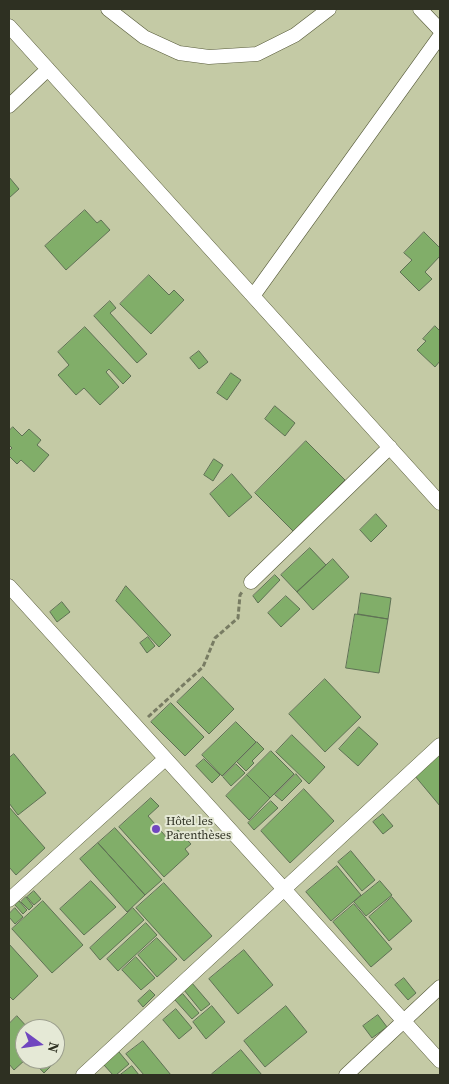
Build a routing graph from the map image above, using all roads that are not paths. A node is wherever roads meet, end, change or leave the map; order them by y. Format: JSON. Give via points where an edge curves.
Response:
{"nodes":[{"id":1,"x":108,"y":9,"type":"edge"},
{"id":2,"x":329,"y":9,"type":"edge"},
{"id":3,"x":420,"y":9,"type":"edge"},
{"id":4,"x":9,"y":26,"type":"edge"},
{"id":5,"x":440,"y":30,"type":"edge"},
{"id":6,"x":440,"y":36,"type":"edge"},
{"id":7,"x":48,"y":69,"type":"junction"},
{"id":8,"x":9,"y":106,"type":"edge"},
{"id":9,"x":253,"y":296,"type":"junction"},
{"id":10,"x":390,"y":447,"type":"junction"},
{"id":11,"x":440,"y":503,"type":"edge"},
{"id":12,"x":251,"y":582,"type":"road end"},
{"id":13,"x":9,"y":586,"type":"edge"},
{"id":14,"x":440,"y":745,"type":"edge"},
{"id":15,"x":166,"y":758,"type":"junction"},
{"id":16,"x":284,"y":889,"type":"junction"},
{"id":17,"x":9,"y":900,"type":"edge"},
{"id":18,"x":440,"y":987,"type":"edge"},
{"id":19,"x":404,"y":1021,"type":"junction"},
{"id":20,"x":440,"y":1061,"type":"edge"},
{"id":21,"x":83,"y":1075,"type":"edge"},
{"id":22,"x":346,"y":1075,"type":"edge"}],
"edges":[{"from":1,"to":2,"type":"street","via":[[144,37],[179,54],[209,57],[257,54],[295,35]]},
{"from":3,"to":5,"type":"street"},
{"from":4,"to":7,"type":"street"},
{"from":6,"to":9,"type":"street"},
{"from":7,"to":8,"type":"street"},
{"from":7,"to":9,"type":"street"},
{"from":9,"to":10,"type":"street"},
{"from":10,"to":11,"type":"street"},
{"from":10,"to":12,"type":"street"},
{"from":13,"to":15,"type":"street"},
{"from":14,"to":16,"type":"street"},
{"from":15,"to":16,"type":"street"},
{"from":15,"to":17,"type":"street"},
{"from":16,"to":19,"type":"street"},
{"from":16,"to":21,"type":"street"},
{"from":18,"to":19,"type":"street"},
{"from":19,"to":20,"type":"street"},
{"from":19,"to":22,"type":"street"}]}
